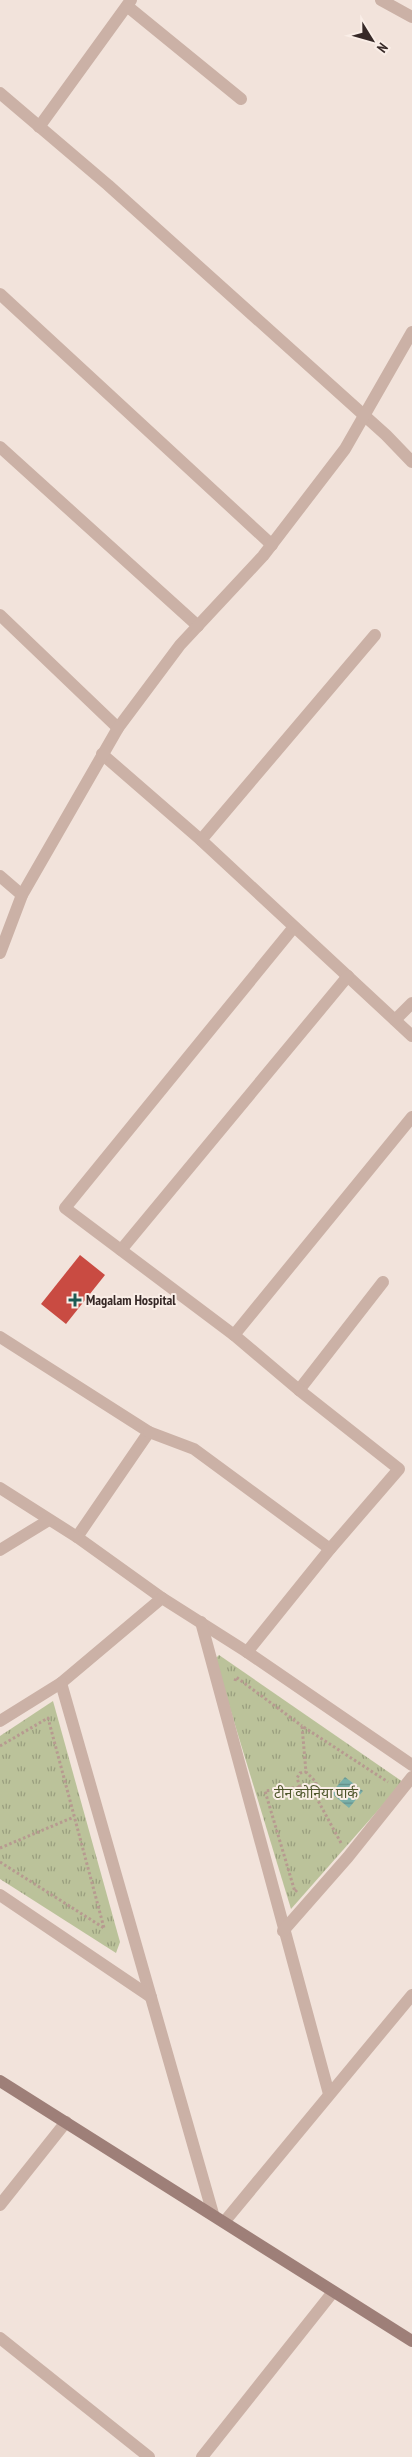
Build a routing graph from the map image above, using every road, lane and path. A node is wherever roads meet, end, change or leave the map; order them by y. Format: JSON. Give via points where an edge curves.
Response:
{"nodes":[{"id":1,"x":382,"y":0,"type":"edge"},
{"id":2,"x":129,"y":3,"type":"edge"},
{"id":3,"x":412,"y":17,"type":"edge"},
{"id":4,"x":0,"y":93,"type":"edge"},
{"id":5,"x":241,"y":99,"type":"dead end"},
{"id":6,"x":39,"y":127,"type":"junction"},
{"id":7,"x":0,"y":294,"type":"edge"},
{"id":8,"x":412,"y":332,"type":"edge"},
{"id":9,"x":364,"y":416,"type":"junction"},
{"id":10,"x":0,"y":447,"type":"edge"},
{"id":11,"x":412,"y":462,"type":"edge"},
{"id":12,"x":272,"y":545,"type":"junction"},
{"id":13,"x":0,"y":615,"type":"edge"},
{"id":14,"x":198,"y":626,"type":"junction"},
{"id":15,"x":375,"y":635,"type":"dead end"},
{"id":16,"x":118,"y":728,"type":"junction"},
{"id":17,"x":102,"y":754,"type":"junction"},
{"id":18,"x":201,"y":840,"type":"junction"},
{"id":19,"x":0,"y":876,"type":"edge"},
{"id":20,"x":22,"y":895,"type":"junction"},
{"id":21,"x":294,"y":927,"type":"junction"},
{"id":22,"x":0,"y":953,"type":"edge"},
{"id":23,"x":348,"y":976,"type":"junction"},
{"id":24,"x":412,"y":1003,"type":"edge"},
{"id":25,"x":395,"y":1020,"type":"junction"},
{"id":26,"x":412,"y":1036,"type":"edge"},
{"id":27,"x":412,"y":1117,"type":"edge"},
{"id":28,"x":121,"y":1250,"type":"junction"},
{"id":29,"x":382,"y":1282,"type":"dead end"},
{"id":30,"x":234,"y":1335,"type":"junction"},
{"id":31,"x":0,"y":1337,"type":"edge"},
{"id":32,"x":299,"y":1390,"type":"junction"},
{"id":33,"x":149,"y":1432,"type":"junction"},
{"id":34,"x":0,"y":1488,"type":"edge"},
{"id":35,"x":49,"y":1520,"type":"junction"},
{"id":36,"x":77,"y":1536,"type":"junction"},
{"id":37,"x":330,"y":1549,"type":"junction"},
{"id":38,"x":0,"y":1550,"type":"edge"},
{"id":39,"x":162,"y":1598,"type":"junction"},
{"id":40,"x":201,"y":1622,"type":"junction"},
{"id":41,"x":248,"y":1652,"type":"junction"},
{"id":42,"x":61,"y":1683,"type":"junction"},
{"id":43,"x":237,"y":1688,"type":"dead end"},
{"id":44,"x":0,"y":1721,"type":"edge"},
{"id":45,"x":302,"y":1726,"type":"junction"},
{"id":46,"x":0,"y":1746,"type":"edge"},
{"id":47,"x":412,"y":1765,"type":"edge"},
{"id":48,"x":306,"y":1772,"type":"junction"},
{"id":49,"x":412,"y":1778,"type":"edge"},
{"id":50,"x":263,"y":1782,"type":"dead end"},
{"id":51,"x":300,"y":1787,"type":"junction"},
{"id":52,"x":265,"y":1791,"type":"junction"},
{"id":53,"x":384,"y":1791,"type":"dead end"},
{"id":54,"x":315,"y":1794,"type":"junction"},
{"id":55,"x":74,"y":1817,"type":"junction"},
{"id":56,"x":346,"y":1833,"type":"dead end"},
{"id":57,"x":339,"y":1840,"type":"junction"},
{"id":58,"x":0,"y":1848,"type":"edge"},
{"id":59,"x":333,"y":1848,"type":"dead end"},
{"id":60,"x":348,"y":1857,"type":"junction"},
{"id":61,"x":0,"y":1862,"type":"edge"},
{"id":62,"x":301,"y":1884,"type":"dead end"},
{"id":63,"x":0,"y":1895,"type":"edge"},
{"id":64,"x":283,"y":1931,"type":"junction"},
{"id":65,"x":151,"y":1996,"type":"junction"},
{"id":66,"x":412,"y":1997,"type":"edge"},
{"id":67,"x":0,"y":2081,"type":"edge"},
{"id":68,"x":329,"y":2094,"type":"junction"},
{"id":69,"x":66,"y":2122,"type":"junction"},
{"id":70,"x":0,"y":2205,"type":"edge"},
{"id":71,"x":213,"y":2214,"type":"junction"},
{"id":72,"x":225,"y":2221,"type":"junction"},
{"id":73,"x":333,"y":2292,"type":"junction"},
{"id":74,"x":0,"y":2338,"type":"edge"},
{"id":75,"x":412,"y":2342,"type":"edge"},
{"id":76,"x":209,"y":2454,"type":"edge"},
{"id":77,"x":150,"y":2457,"type":"edge"}],
"edges":[{"from":1,"to":3,"type":"street"},
{"from":2,"to":5,"type":"street"},
{"from":2,"to":6,"type":"street"},
{"from":4,"to":6,"type":"street"},
{"from":6,"to":9,"type":"street","via":[[108,185]]},
{"from":7,"to":12,"type":"street"},
{"from":8,"to":9,"type":"street"},
{"from":9,"to":11,"type":"street"},
{"from":9,"to":12,"type":"street","via":[[346,449]]},
{"from":10,"to":14,"type":"street"},
{"from":12,"to":14,"type":"street"},
{"from":13,"to":16,"type":"street"},
{"from":14,"to":16,"type":"street"},
{"from":15,"to":18,"type":"street"},
{"from":16,"to":17,"type":"street"},
{"from":17,"to":18,"type":"street"},
{"from":17,"to":20,"type":"street"},
{"from":18,"to":21,"type":"street"},
{"from":19,"to":20,"type":"street"},
{"from":20,"to":22,"type":"street"},
{"from":21,"to":23,"type":"street"},
{"from":21,"to":28,"type":"street","via":[[65,1208]]},
{"from":23,"to":25,"type":"street"},
{"from":23,"to":28,"type":"street"},
{"from":24,"to":25,"type":"street"},
{"from":25,"to":26,"type":"street"},
{"from":27,"to":30,"type":"street"},
{"from":28,"to":30,"type":"street"},
{"from":29,"to":32,"type":"street"},
{"from":30,"to":32,"type":"street"},
{"from":31,"to":33,"type":"street"},
{"from":32,"to":37,"type":"street","via":[[399,1469]]},
{"from":33,"to":36,"type":"street"},
{"from":33,"to":37,"type":"street","via":[[194,1449]]},
{"from":34,"to":35,"type":"street"},
{"from":35,"to":36,"type":"street"},
{"from":35,"to":38,"type":"street"},
{"from":36,"to":39,"type":"street"},
{"from":37,"to":41,"type":"street"},
{"from":39,"to":40,"type":"street"},
{"from":39,"to":42,"type":"street"},
{"from":40,"to":41,"type":"street"},
{"from":40,"to":64,"type":"street"},
{"from":41,"to":47,"type":"street"},
{"from":42,"to":44,"type":"street"},
{"from":42,"to":65,"type":"street"},
{"from":43,"to":45,"type":"path","via":[[236,1677]]},
{"from":45,"to":48,"type":"path"},
{"from":45,"to":53,"type":"path","via":[[390,1784]]},
{"from":46,"to":55,"type":"path","via":[[48,1718]]},
{"from":48,"to":51,"type":"path","via":[[297,1778]]},
{"from":48,"to":54,"type":"path","via":[[316,1782]]},
{"from":49,"to":60,"type":"street"},
{"from":50,"to":52,"type":"path"},
{"from":51,"to":52,"type":"path"},
{"from":51,"to":54,"type":"path","via":[[305,1793]]},
{"from":52,"to":62,"type":"path","via":[[295,1892]]},
{"from":54,"to":57,"type":"path"},
{"from":55,"to":58,"type":"path"},
{"from":55,"to":61,"type":"path","via":[[104,1928]]},
{"from":56,"to":57,"type":"path"},
{"from":57,"to":59,"type":"path"},
{"from":57,"to":60,"type":"path"},
{"from":60,"to":64,"type":"street"},
{"from":63,"to":65,"type":"street"},
{"from":64,"to":68,"type":"street"},
{"from":65,"to":71,"type":"street"},
{"from":66,"to":68,"type":"street"},
{"from":67,"to":69,"type":"street"},
{"from":68,"to":72,"type":"street"},
{"from":69,"to":70,"type":"street"},
{"from":69,"to":71,"type":"street"},
{"from":71,"to":72,"type":"street"},
{"from":72,"to":73,"type":"street"},
{"from":73,"to":75,"type":"street"},
{"from":73,"to":76,"type":"street"},
{"from":74,"to":77,"type":"street"}]}
